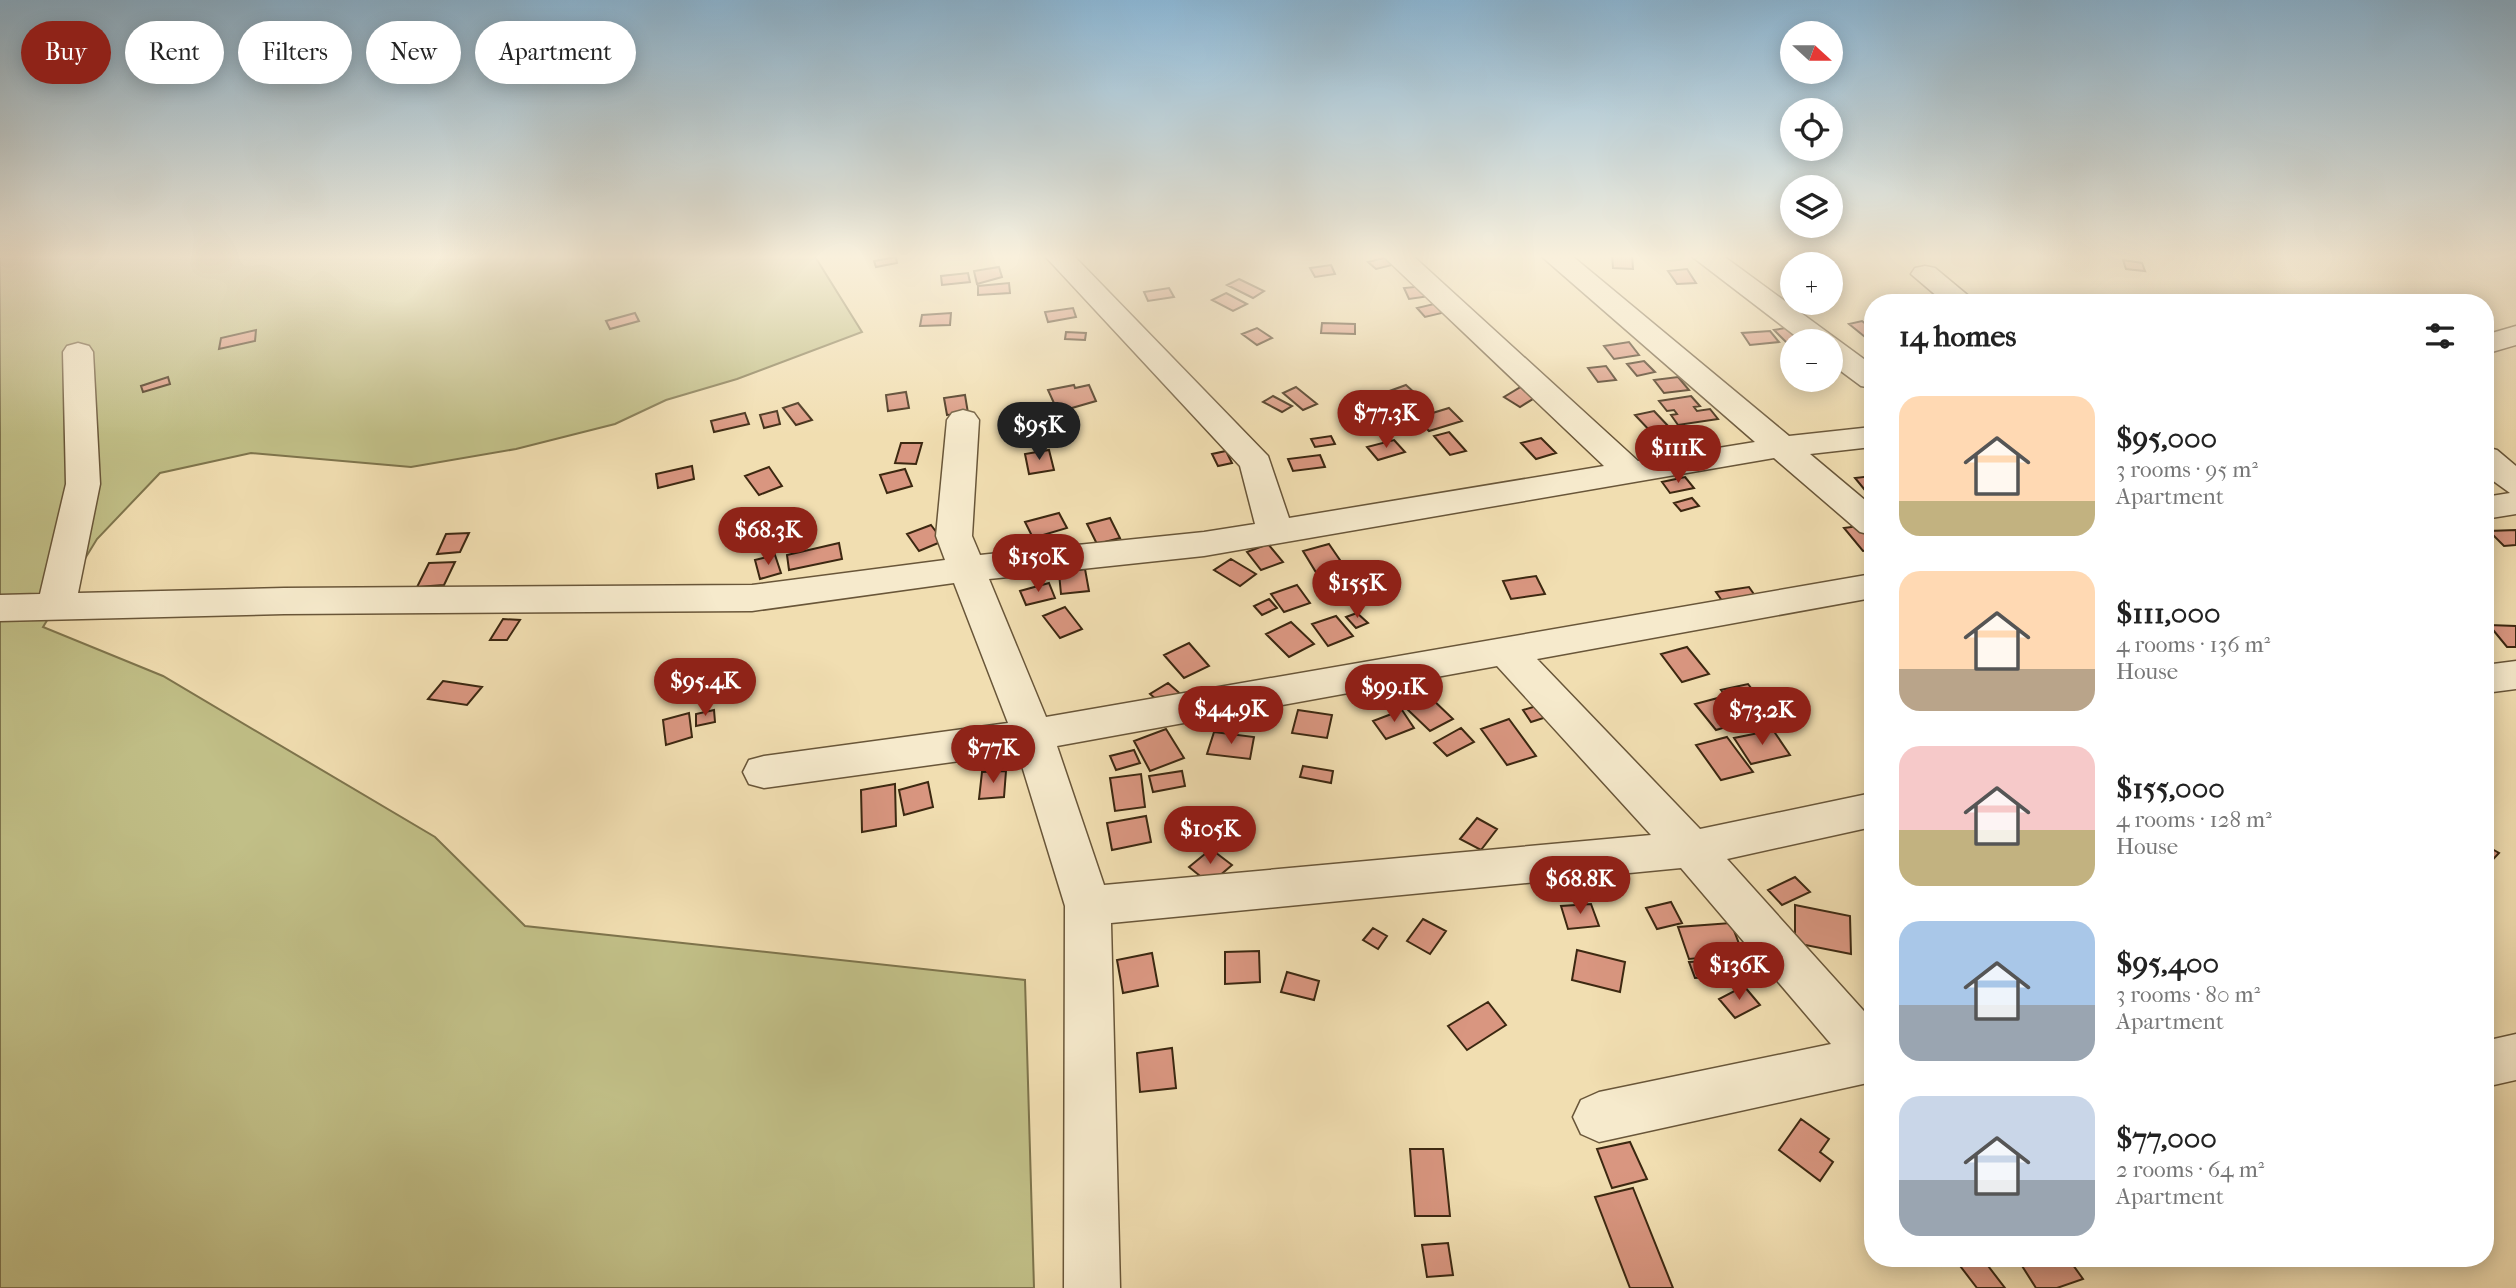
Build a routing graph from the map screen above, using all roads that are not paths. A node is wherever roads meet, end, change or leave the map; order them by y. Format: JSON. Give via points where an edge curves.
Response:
{"nodes":[{"id":1,"x":1115,"y":315,"type":"edge"},
{"id":2,"x":1461,"y":315,"type":"edge"},
{"id":3,"x":1626,"y":315,"type":"edge"},
{"id":4,"x":1786,"y":315,"type":"edge"},
{"id":5,"x":1805,"y":329,"type":"edge"},
{"id":6,"x":2516,"y":335,"type":"edge"},
{"id":7,"x":2494,"y":342,"type":"edge"},
{"id":8,"x":78,"y":352,"type":"dead end"},
{"id":9,"x":1843,"y":358,"type":"edge"},
{"id":10,"x":1864,"y":374,"type":"edge"},
{"id":11,"x":963,"y":420,"type":"dead end"},
{"id":12,"x":1864,"y":438,"type":"edge"},
{"id":13,"x":1783,"y":447,"type":"junction"},
{"id":14,"x":2494,"y":465,"type":"edge"},
{"id":15,"x":1630,"y":472,"type":"junction"},
{"id":16,"x":2516,"y":484,"type":"edge"},
{"id":17,"x":2516,"y":503,"type":"edge"},
{"id":18,"x":2494,"y":507,"type":"edge"},
{"id":19,"x":1864,"y":517,"type":"edge"},
{"id":20,"x":1275,"y":532,"type":"junction"},
{"id":21,"x":966,"y":569,"type":"junction"},
{"id":22,"x":1864,"y":587,"type":"edge"},
{"id":23,"x":56,"y":607,"type":"junction"},
{"id":24,"x":0,"y":608,"type":"edge"},
{"id":25,"x":1506,"y":651,"type":"junction"},
{"id":26,"x":2516,"y":675,"type":"edge"},
{"id":27,"x":2494,"y":677,"type":"edge"},
{"id":28,"x":1033,"y":734,"type":"junction"},
{"id":29,"x":764,"y":772,"type":"dead end"},
{"id":30,"x":1864,"y":812,"type":"edge"},
{"id":31,"x":1691,"y":849,"type":"junction"},
{"id":32,"x":1088,"y":906,"type":"junction"},
{"id":33,"x":1864,"y":1048,"type":"edge"},
{"id":34,"x":2516,"y":1057,"type":"edge"},
{"id":35,"x":1864,"y":1059,"type":"edge"},
{"id":36,"x":2494,"y":1062,"type":"edge"},
{"id":37,"x":1600,"y":1117,"type":"dead end"},
{"id":38,"x":1092,"y":1288,"type":"edge"}],
"edges":[{"from":1,"to":20,"type":"street","via":[[1256,463]]},
{"from":2,"to":15,"type":"street"},
{"from":3,"to":13,"type":"street"},
{"from":4,"to":5,"type":"street"},
{"from":6,"to":7,"type":"street"},
{"from":8,"to":23,"type":"street","via":[[83,484]]},
{"from":9,"to":10,"type":"street"},
{"from":11,"to":21,"type":"street","via":[[954,536]]},
{"from":12,"to":13,"type":"street"},
{"from":13,"to":15,"type":"street"},
{"from":13,"to":19,"type":"street"},
{"from":14,"to":16,"type":"street"},
{"from":15,"to":20,"type":"street"},
{"from":17,"to":18,"type":"street"},
{"from":20,"to":21,"type":"street"},
{"from":21,"to":23,"type":"street","via":[[752,597]]},
{"from":21,"to":28,"type":"street"},
{"from":22,"to":25,"type":"street"},
{"from":23,"to":24,"type":"street"},
{"from":25,"to":28,"type":"street"},
{"from":25,"to":31,"type":"street"},
{"from":26,"to":27,"type":"street"},
{"from":28,"to":29,"type":"street"},
{"from":28,"to":32,"type":"street"},
{"from":30,"to":31,"type":"street"},
{"from":31,"to":32,"type":"street"},
{"from":31,"to":33,"type":"street"},
{"from":32,"to":38,"type":"street"},
{"from":34,"to":36,"type":"street"},
{"from":35,"to":37,"type":"street"}]}
